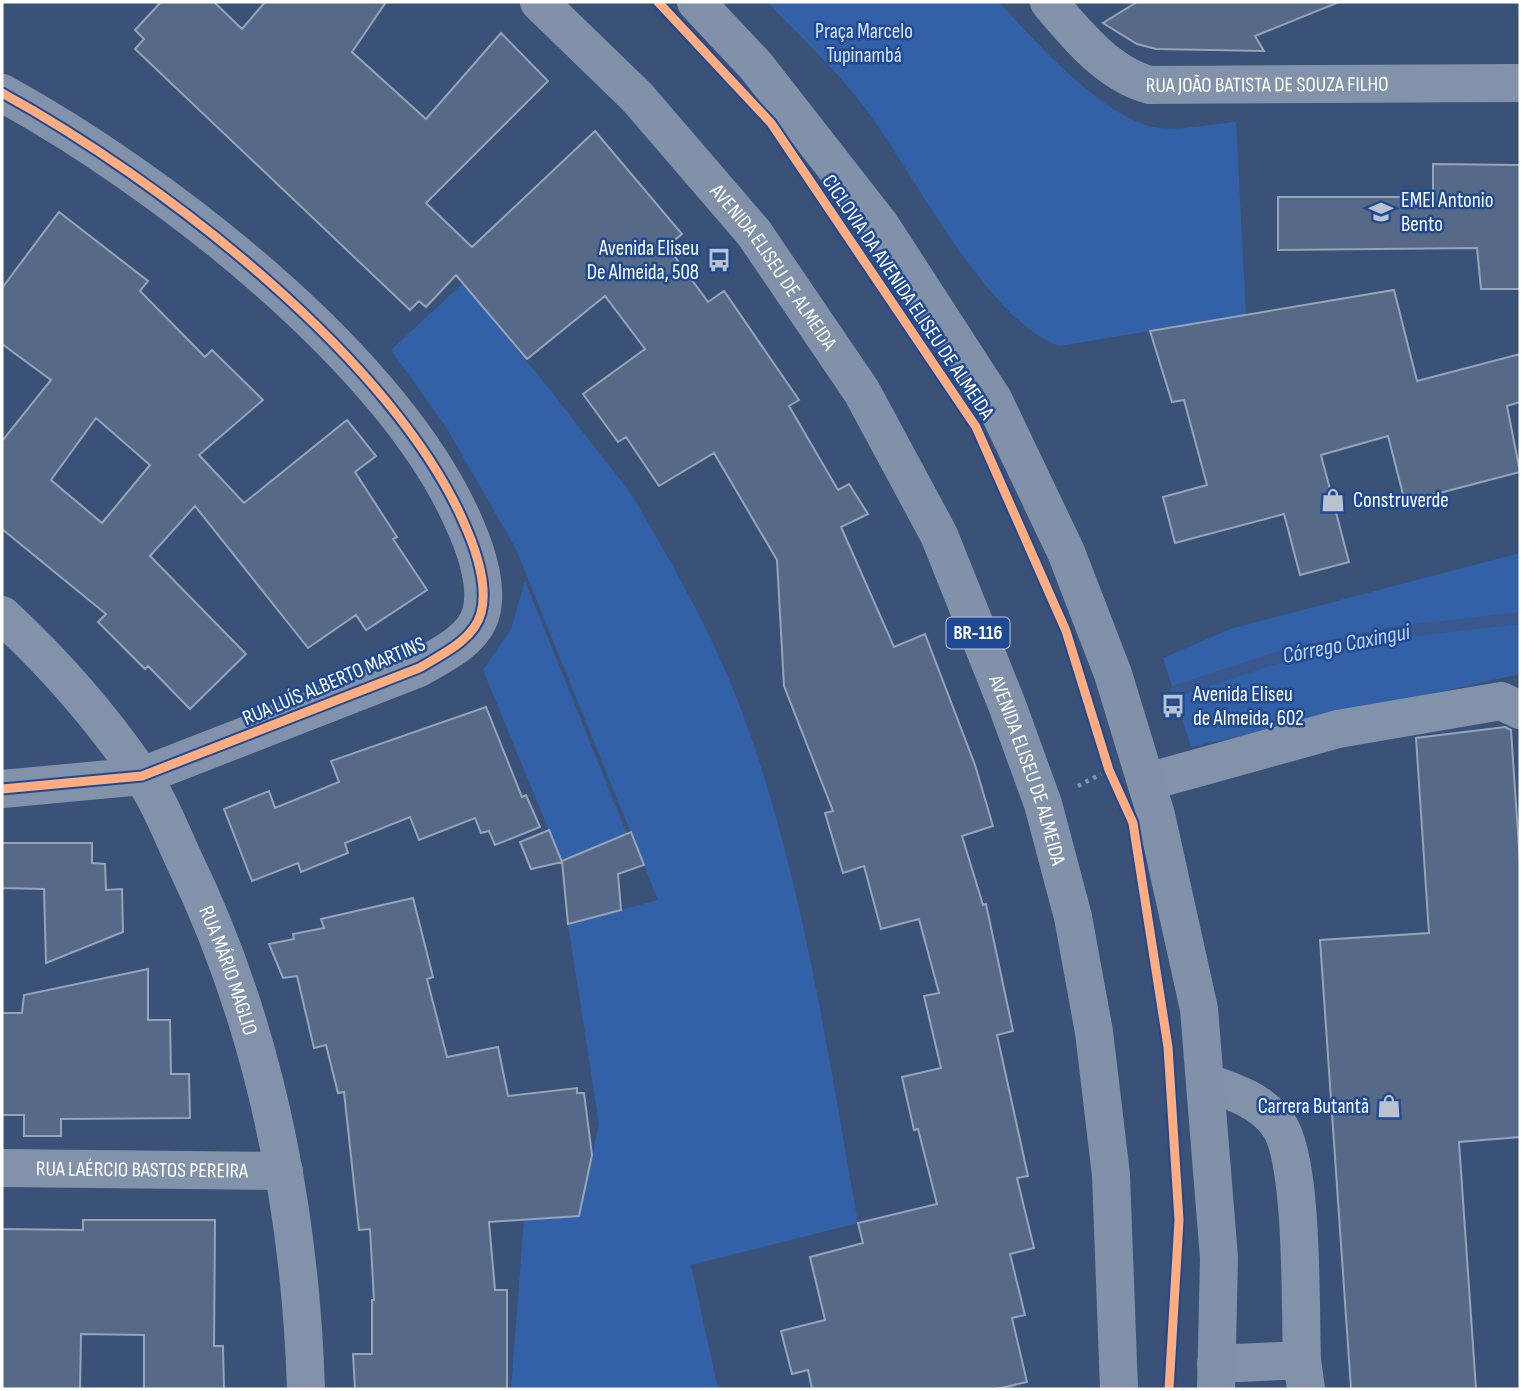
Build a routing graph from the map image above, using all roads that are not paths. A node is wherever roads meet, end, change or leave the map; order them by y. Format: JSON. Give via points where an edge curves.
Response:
{"nodes":[{"id":1,"x":539,"y":2,"type":"edge"},
{"id":2,"x":696,"y":2,"type":"edge"},
{"id":3,"x":1049,"y":2,"type":"edge"},
{"id":4,"x":1520,"y":83,"type":"edge"},
{"id":5,"x":2,"y":93,"type":"edge"},
{"id":6,"x":2,"y":615,"type":"edge"},
{"id":7,"x":1520,"y":710,"type":"edge"},
{"id":8,"x":142,"y":776,"type":"junction"},
{"id":9,"x":1130,"y":781,"type":"junction"},
{"id":10,"x":2,"y":789,"type":"edge"},
{"id":11,"x":1205,"y":1082,"type":"junction"},
{"id":12,"x":2,"y":1168,"type":"edge"},
{"id":13,"x":284,"y":1171,"type":"junction"},
{"id":14,"x":1304,"y":1375,"type":"edge"},
{"id":15,"x":1216,"y":1376,"type":"edge"},
{"id":16,"x":306,"y":1389,"type":"edge"},
{"id":17,"x":1119,"y":1389,"type":"edge"}],
"edges":[{"from":1,"to":17,"type":"main road","name":"AVENIDA ELISEU DE ALMEIDA","number":"BR-116","via":[[636,97],[754,233],[862,392],[939,535],[1043,804],[1073,917],[1094,1032],[1111,1175]]},
{"from":2,"to":9,"type":"main road","via":[[756,66],[881,226],[993,399],[1066,552],[1113,674]]},
{"from":3,"to":4,"type":"street","name":"RUA JOÃO BATISTA DE SOUZA FILHO","via":[[1109,64],[1150,85]]},
{"from":5,"to":8,"type":"street","name":"RUA LUÍS ALBERTO MARTINS","via":[[133,175],[286,297],[405,424],[459,511],[480,572],[481,614],[473,628],[457,645],[419,668]]},
{"from":6,"to":8,"type":"street","name":"RUA MÁRIO MAGLIO","via":[[38,648]]},
{"from":7,"to":9,"type":"street","via":[[1501,701],[1338,729]]},
{"from":8,"to":10,"type":"street","name":"RUA LUÍS ALBERTO MARTINS"},
{"from":8,"to":13,"type":"street","name":"RUA MÁRIO MAGLIO","via":[[210,913],[249,1026]]},
{"from":9,"to":11,"type":"main road","via":[[1199,1009]]},
{"from":11,"to":14,"type":"street","via":[[1264,1109],[1288,1141],[1295,1183]]},
{"from":11,"to":15,"type":"main road","via":[[1219,1258]]},
{"from":12,"to":13,"type":"street","name":"RUA LAÉRCIO BASTOS PEREIRA"},
{"from":13,"to":16,"type":"street","name":"RUA MÁRIO MAGLIO"},
{"from":14,"to":15,"type":"street"}]}
